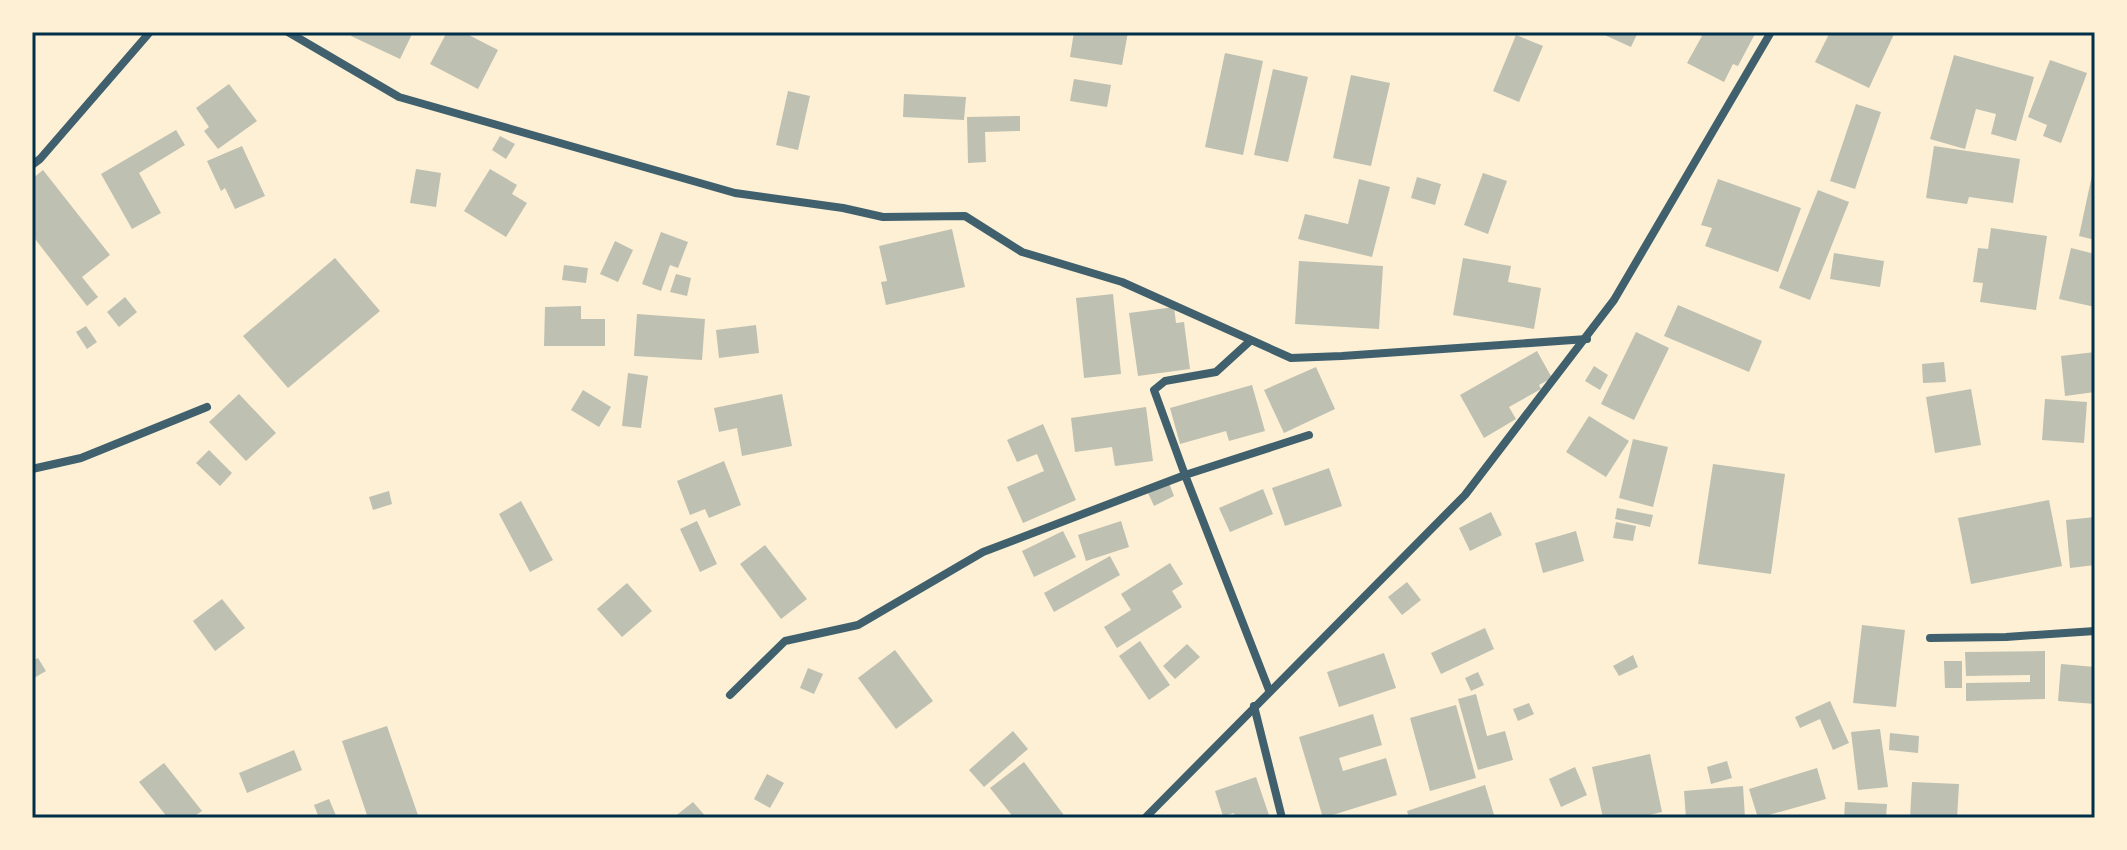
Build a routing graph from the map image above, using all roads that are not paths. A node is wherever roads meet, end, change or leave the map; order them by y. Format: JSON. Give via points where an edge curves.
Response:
{"nodes":[{"id":1,"x":150,"y":32,"type":"edge"},
{"id":2,"x":288,"y":32,"type":"edge"},
{"id":3,"x":1771,"y":32,"type":"edge"},
{"id":4,"x":32,"y":149,"type":"edge"},
{"id":5,"x":36,"y":162,"type":"edge"},
{"id":6,"x":1587,"y":339,"type":"junction"},
{"id":7,"x":1250,"y":341,"type":"junction"},
{"id":8,"x":207,"y":407,"type":"dead end"},
{"id":9,"x":1309,"y":435,"type":"dead end"},
{"id":10,"x":32,"y":469,"type":"edge"},
{"id":11,"x":1185,"y":475,"type":"junction"},
{"id":12,"x":2095,"y":631,"type":"edge"},
{"id":13,"x":1930,"y":638,"type":"dead end"},
{"id":14,"x":1269,"y":690,"type":"junction"},
{"id":15,"x":730,"y":695,"type":"dead end"},
{"id":16,"x":1254,"y":706,"type":"junction"},
{"id":17,"x":1145,"y":818,"type":"edge"},
{"id":18,"x":1282,"y":818,"type":"edge"}],
"edges":[{"from":1,"to":5,"type":"street"},
{"from":2,"to":7,"type":"street","via":[[399,97],[735,193],[883,217],[965,216],[1022,252],[1122,282]]},
{"from":3,"to":6,"type":"street"},
{"from":4,"to":5,"type":"street"},
{"from":6,"to":7,"type":"street","via":[[1291,358]]},
{"from":6,"to":14,"type":"street","via":[[1465,495]]},
{"from":7,"to":11,"type":"street","via":[[1216,372],[1165,381],[1154,390]]},
{"from":8,"to":10,"type":"street","via":[[81,458]]},
{"from":9,"to":11,"type":"street"},
{"from":11,"to":14,"type":"street"},
{"from":11,"to":15,"type":"street","via":[[983,552],[858,625],[785,641]]},
{"from":12,"to":13,"type":"street"},
{"from":14,"to":16,"type":"street"},
{"from":16,"to":17,"type":"street"},
{"from":16,"to":18,"type":"street"}]}
